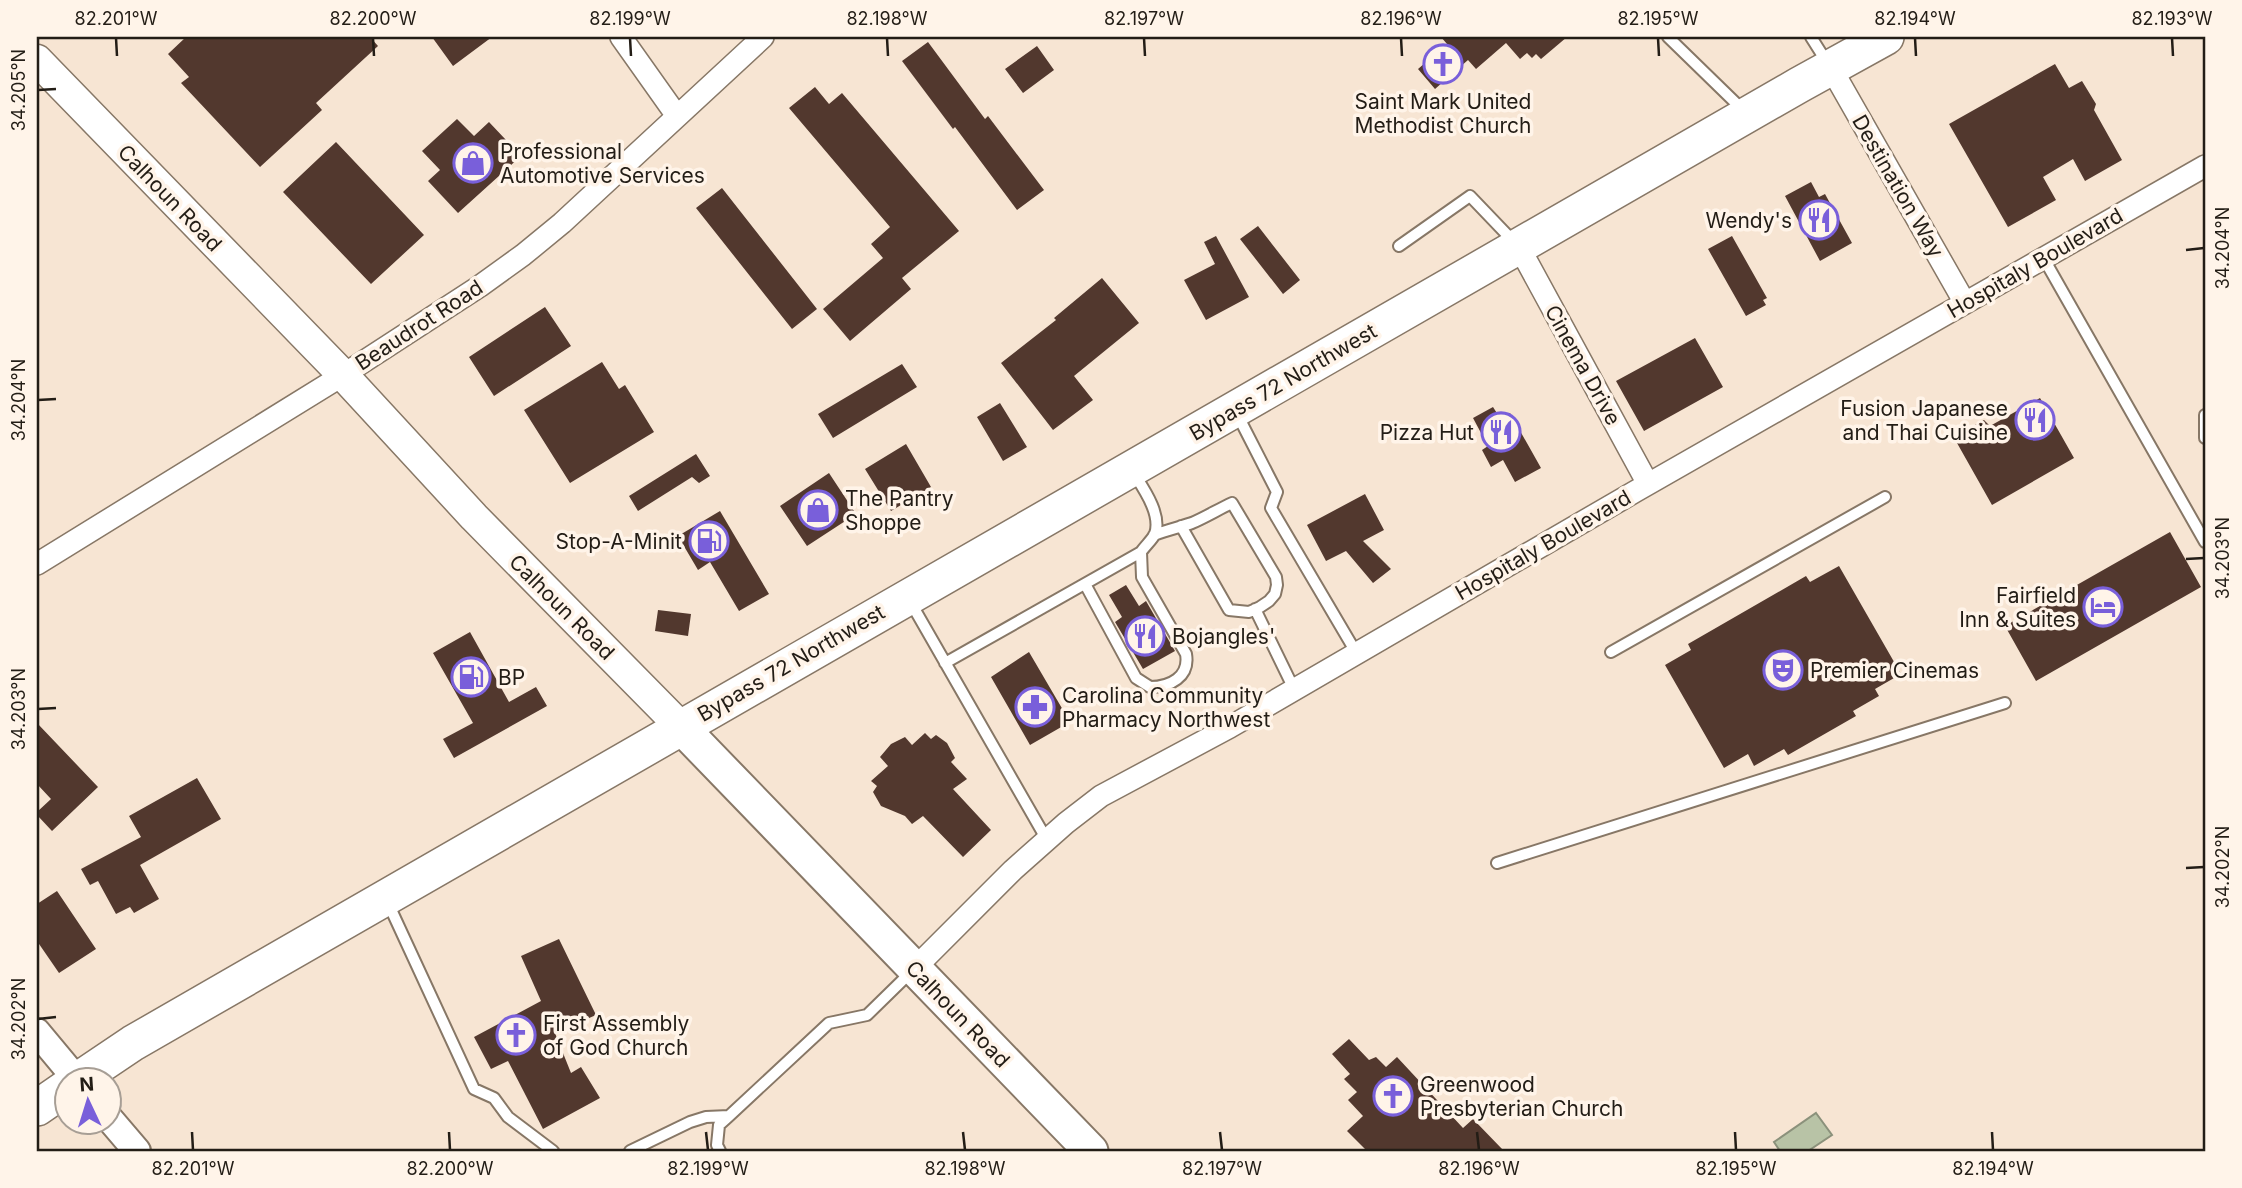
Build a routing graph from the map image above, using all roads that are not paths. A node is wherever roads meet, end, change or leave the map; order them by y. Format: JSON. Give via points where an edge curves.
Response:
{"nodes":[{"id":1,"x":621,"y":37,"type":"edge"},
{"id":2,"x":763,"y":37,"type":"edge"},
{"id":3,"x":1668,"y":37,"type":"edge"},
{"id":4,"x":1811,"y":37,"type":"edge"},
{"id":5,"x":1886,"y":37,"type":"edge"},
{"id":6,"x":37,"y":61,"type":"edge"},
{"id":7,"x":1830,"y":68,"type":"junction"},
{"id":8,"x":1747,"y":114,"type":"junction"},
{"id":9,"x":677,"y":116,"type":"junction"},
{"id":10,"x":2205,"y":166,"type":"edge"},
{"id":11,"x":1399,"y":246,"type":"dead end"},
{"id":12,"x":1519,"y":247,"type":"junction"},
{"id":13,"x":2044,"y":259,"type":"junction"},
{"id":14,"x":1965,"y":303,"type":"junction"},
{"id":15,"x":343,"y":374,"type":"junction"},
{"id":16,"x":1235,"y":410,"type":"junction"},
{"id":17,"x":2205,"y":415,"type":"edge"},
{"id":18,"x":2205,"y":438,"type":"edge"},
{"id":19,"x":1132,"y":469,"type":"junction"},
{"id":20,"x":1648,"y":484,"type":"junction"},
{"id":21,"x":1885,"y":497,"type":"dead end"},
{"id":22,"x":1181,"y":526,"type":"junction"},
{"id":23,"x":1154,"y":535,"type":"junction"},
{"id":24,"x":2205,"y":542,"type":"edge"},
{"id":25,"x":1141,"y":552,"type":"junction"},
{"id":26,"x":37,"y":564,"type":"edge"},
{"id":27,"x":1086,"y":584,"type":"junction"},
{"id":28,"x":907,"y":597,"type":"junction"},
{"id":29,"x":1255,"y":609,"type":"junction"},
{"id":30,"x":1611,"y":652,"type":"dead end"},
{"id":31,"x":1357,"y":654,"type":"junction"},
{"id":32,"x":945,"y":663,"type":"junction"},
{"id":33,"x":1294,"y":690,"type":"junction"},
{"id":34,"x":2005,"y":704,"type":"dead end"},
{"id":35,"x":681,"y":727,"type":"junction"},
{"id":36,"x":1047,"y":840,"type":"junction"},
{"id":37,"x":1497,"y":863,"type":"dead end"},
{"id":38,"x":385,"y":898,"type":"junction"},
{"id":39,"x":914,"y":969,"type":"junction"},
{"id":40,"x":37,"y":1032,"type":"edge"},
{"id":41,"x":66,"y":1066,"type":"edge"},
{"id":42,"x":99,"y":1066,"type":"edge"},
{"id":43,"x":52,"y":1098,"type":"edge"},
{"id":44,"x":37,"y":1108,"type":"edge"},
{"id":45,"x":729,"y":1116,"type":"junction"},
{"id":46,"x":122,"y":1133,"type":"edge"},
{"id":47,"x":137,"y":1151,"type":"edge"},
{"id":48,"x":554,"y":1151,"type":"edge"},
{"id":49,"x":630,"y":1151,"type":"edge"},
{"id":50,"x":720,"y":1151,"type":"edge"},
{"id":51,"x":1091,"y":1151,"type":"edge"}],
"edges":[{"from":1,"to":9,"type":"street"},
{"from":2,"to":9,"type":"street","name":"Beaudrot Road"},
{"from":3,"to":8,"type":"lane"},
{"from":4,"to":7,"type":"lane"},
{"from":5,"to":7,"type":"highway","name":"Bypass 72 Northwest"},
{"from":6,"to":15,"type":"main road","name":"Calhoun Road"},
{"from":7,"to":8,"type":"highway","name":"Bypass 72 Northwest"},
{"from":7,"to":14,"type":"street","name":"Destination Way"},
{"from":8,"to":12,"type":"highway","name":"Bypass 72 Northwest"},
{"from":9,"to":15,"type":"street","name":"Beaudrot Road","via":[[523,256]]},
{"from":10,"to":13,"type":"street","name":"Hospitaly Boulevard"},
{"from":11,"to":12,"type":"lane","via":[[1470,196]]},
{"from":12,"to":16,"type":"highway","name":"Bypass 72 Northwest"},
{"from":12,"to":20,"type":"street","name":"Cinema Drive"},
{"from":13,"to":14,"type":"street","name":"Hospitaly Boulevard"},
{"from":13,"to":24,"type":"lane"},
{"from":14,"to":20,"type":"street","name":"Hospitaly Boulevard"},
{"from":15,"to":26,"type":"street","name":"Beaudrot Road"},
{"from":15,"to":35,"type":"main road","name":"Calhoun Road","via":[[474,517]]},
{"from":16,"to":19,"type":"highway","name":"Bypass 72 Northwest"},
{"from":16,"to":31,"type":"lane","via":[[1278,492],[1271,508]]},
{"from":17,"to":18,"type":"lane"},
{"from":19,"to":23,"type":"lane","via":[[1153,510]]},
{"from":19,"to":28,"type":"highway","name":"Bypass 72 Northwest"},
{"from":20,"to":31,"type":"street","name":"Hospitaly Boulevard"},
{"from":21,"to":30,"type":"lane"},
{"from":22,"to":23,"type":"lane"},
{"from":22,"to":29,"type":"lane","via":[[1229,610]]},
{"from":22,"to":29,"type":"lane","via":[[1233,503],[1276,578],[1275,594]]},
{"from":23,"to":25,"type":"lane"},
{"from":25,"to":27,"type":"lane"},
{"from":25,"to":27,"type":"lane","via":[[1142,577],[1188,663],[1184,673],[1168,685],[1150,687],[1136,678]]},
{"from":27,"to":32,"type":"lane"},
{"from":28,"to":32,"type":"lane"},
{"from":28,"to":35,"type":"highway","name":"Bypass 72 Northwest"},
{"from":29,"to":33,"type":"lane"},
{"from":31,"to":33,"type":"street","name":"Hospitaly Boulevard"},
{"from":32,"to":36,"type":"lane"},
{"from":33,"to":36,"type":"street","name":"Hospitaly Boulevard","via":[[1101,796]]},
{"from":34,"to":37,"type":"lane"},
{"from":35,"to":38,"type":"highway","name":"Bypass 72 Northwest"},
{"from":35,"to":39,"type":"main road","name":"Calhoun Road"},
{"from":36,"to":39,"type":"street","name":"Hospitaly Boulevard"},
{"from":38,"to":42,"type":"highway","name":"Bypass 72 Northwest"},
{"from":38,"to":48,"type":"lane","via":[[474,1089],[494,1097],[508,1117]]},
{"from":39,"to":45,"type":"lane","via":[[867,1015],[829,1023]]},
{"from":39,"to":51,"type":"main road","name":"Calhoun Road"},
{"from":40,"to":41,"type":"street"},
{"from":43,"to":44,"type":"highway"},
{"from":45,"to":49,"type":"lane","via":[[690,1122]]},
{"from":45,"to":50,"type":"lane","via":[[719,1125]]},
{"from":46,"to":47,"type":"street"}]}
